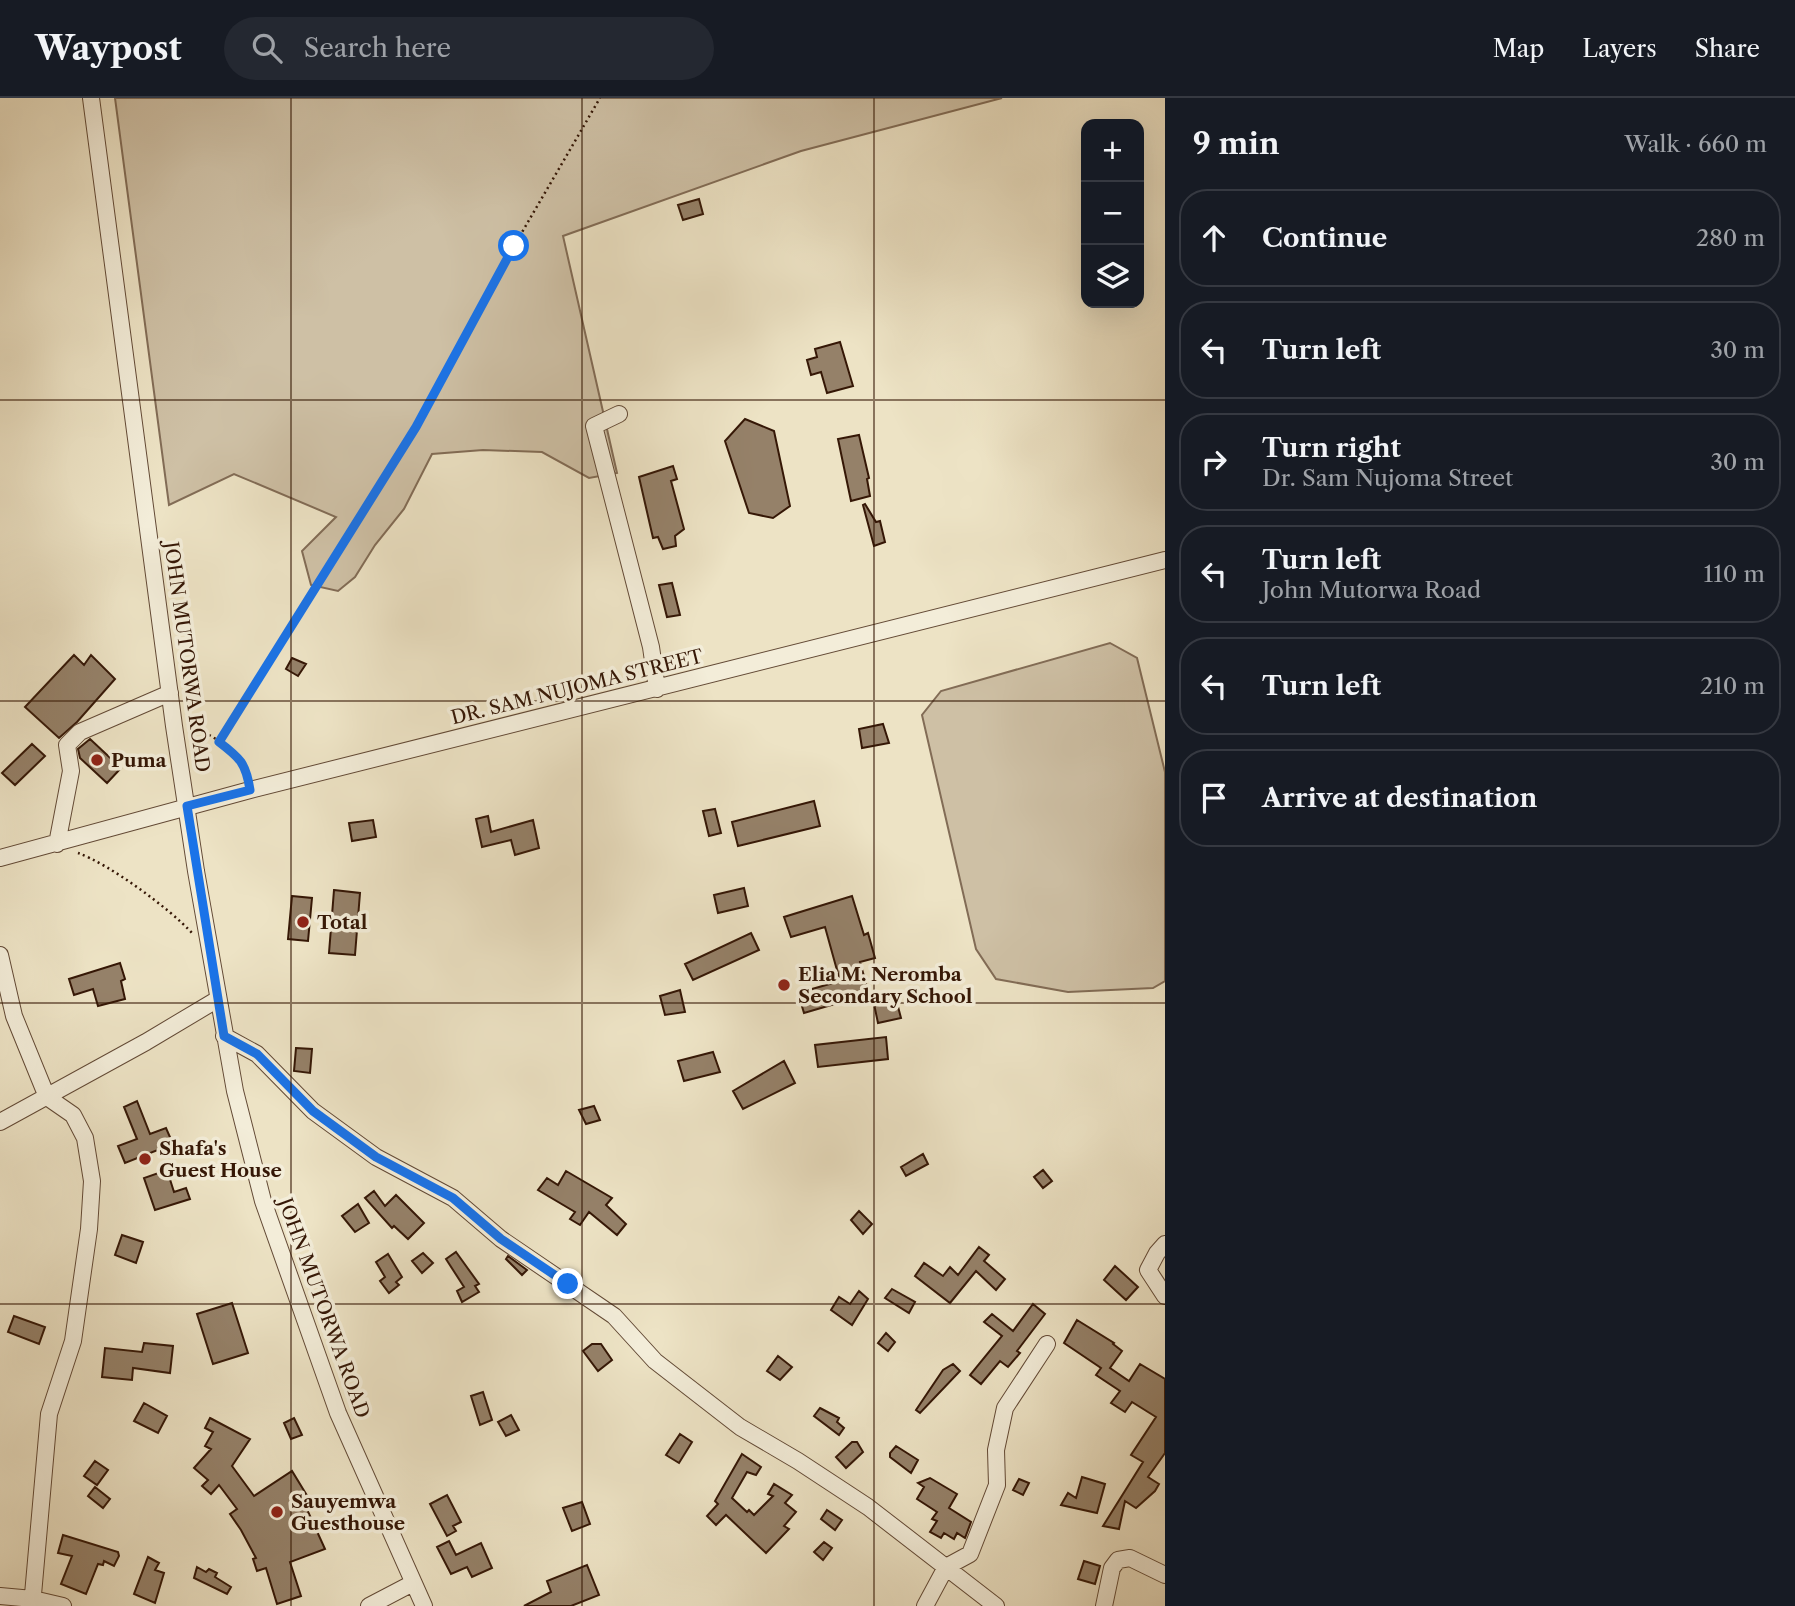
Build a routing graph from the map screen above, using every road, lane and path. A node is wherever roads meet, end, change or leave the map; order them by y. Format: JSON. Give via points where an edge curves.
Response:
{"nodes":[{"id":1,"x":91,"y":98,"type":"edge"},
{"id":2,"x":600,"y":98,"type":"edge"},
{"id":3,"x":619,"y":414,"type":"dead end"},
{"id":4,"x":1165,"y":560,"type":"edge"},
{"id":5,"x":657,"y":689,"type":"junction"},
{"id":6,"x":170,"y":694,"type":"junction"},
{"id":7,"x":174,"y":726,"type":"junction"},
{"id":8,"x":219,"y":742,"type":"junction"},
{"id":9,"x":250,"y":790,"type":"junction"},
{"id":10,"x":187,"y":806,"type":"junction"},
{"id":11,"x":57,"y":844,"type":"junction"},
{"id":12,"x":0,"y":858,"type":"edge"},
{"id":13,"x":195,"y":937,"type":"dead end"},
{"id":14,"x":0,"y":955,"type":"edge"},
{"id":15,"x":218,"y":999,"type":"junction"},
{"id":16,"x":224,"y":1036,"type":"junction"},
{"id":17,"x":47,"y":1097,"type":"junction"},
{"id":18,"x":0,"y":1122,"type":"edge"},
{"id":19,"x":1165,"y":1244,"type":"edge"},
{"id":20,"x":1165,"y":1296,"type":"edge"},
{"id":21,"x":1047,"y":1344,"type":"dead end"},
{"id":22,"x":946,"y":1567,"type":"junction"},
{"id":23,"x":1165,"y":1575,"type":"edge"},
{"id":24,"x":413,"y":1583,"type":"junction"},
{"id":25,"x":0,"y":1596,"type":"edge"},
{"id":26,"x":33,"y":1602,"type":"edge"},
{"id":27,"x":63,"y":1606,"type":"edge"},
{"id":28,"x":369,"y":1606,"type":"edge"},
{"id":29,"x":424,"y":1606,"type":"edge"},
{"id":30,"x":925,"y":1606,"type":"edge"},
{"id":31,"x":996,"y":1606,"type":"edge"},
{"id":32,"x":1104,"y":1606,"type":"edge"}],
"edges":[{"from":1,"to":6,"type":"street","name":"JOHN MUTORWA ROAD"},
{"from":2,"to":8,"type":"path","via":[[416,427]]},
{"from":3,"to":5,"type":"street","via":[[594,426],[651,648]]},
{"from":4,"to":5,"type":"street","name":"DR. SAM NUJOMA STREET"},
{"from":5,"to":9,"type":"street","name":"DR. SAM NUJOMA STREET"},
{"from":6,"to":7,"type":"street","name":"JOHN MUTORWA ROAD"},
{"from":6,"to":11,"type":"street","via":[[80,732],[67,745],[69,794]]},
{"from":7,"to":8,"type":"path","via":[[188,726]]},
{"from":7,"to":10,"type":"street","name":"JOHN MUTORWA ROAD"},
{"from":8,"to":9,"type":"path","via":[[239,757]]},
{"from":9,"to":10,"type":"street","name":"DR. SAM NUJOMA STREET"},
{"from":10,"to":11,"type":"street","name":"DR. SAM NUJOMA STREET"},
{"from":10,"to":15,"type":"street","name":"JOHN MUTORWA ROAD"},
{"from":11,"to":12,"type":"street","name":"DR. SAM NUJOMA STREET"},
{"from":11,"to":13,"type":"path","via":[[112,869]]},
{"from":14,"to":17,"type":"street","via":[[14,1016]]},
{"from":15,"to":16,"type":"street","name":"JOHN MUTORWA ROAD"},
{"from":15,"to":17,"type":"street"},
{"from":16,"to":22,"type":"street","via":[[257,1054],[313,1111],[376,1157],[453,1198],[501,1239],[614,1316],[655,1361],[740,1427],[868,1507]]},
{"from":16,"to":24,"type":"street","name":"JOHN MUTORWA ROAD","via":[[262,1201],[338,1413]]},
{"from":17,"to":18,"type":"street"},
{"from":17,"to":26,"type":"street","via":[[73,1115],[85,1138],[92,1181],[73,1341],[49,1414]]},
{"from":19,"to":20,"type":"street","via":[[1149,1270]]},
{"from":21,"to":22,"type":"street","via":[[1005,1408],[996,1450],[997,1485],[970,1554]]},
{"from":22,"to":30,"type":"street"},
{"from":22,"to":31,"type":"street"},
{"from":23,"to":32,"type":"street","via":[[1130,1558],[1118,1560]]},
{"from":24,"to":28,"type":"street"},
{"from":24,"to":29,"type":"street","name":"JOHN MUTORWA ROAD"},
{"from":25,"to":26,"type":"street"},
{"from":26,"to":27,"type":"street"}]}
